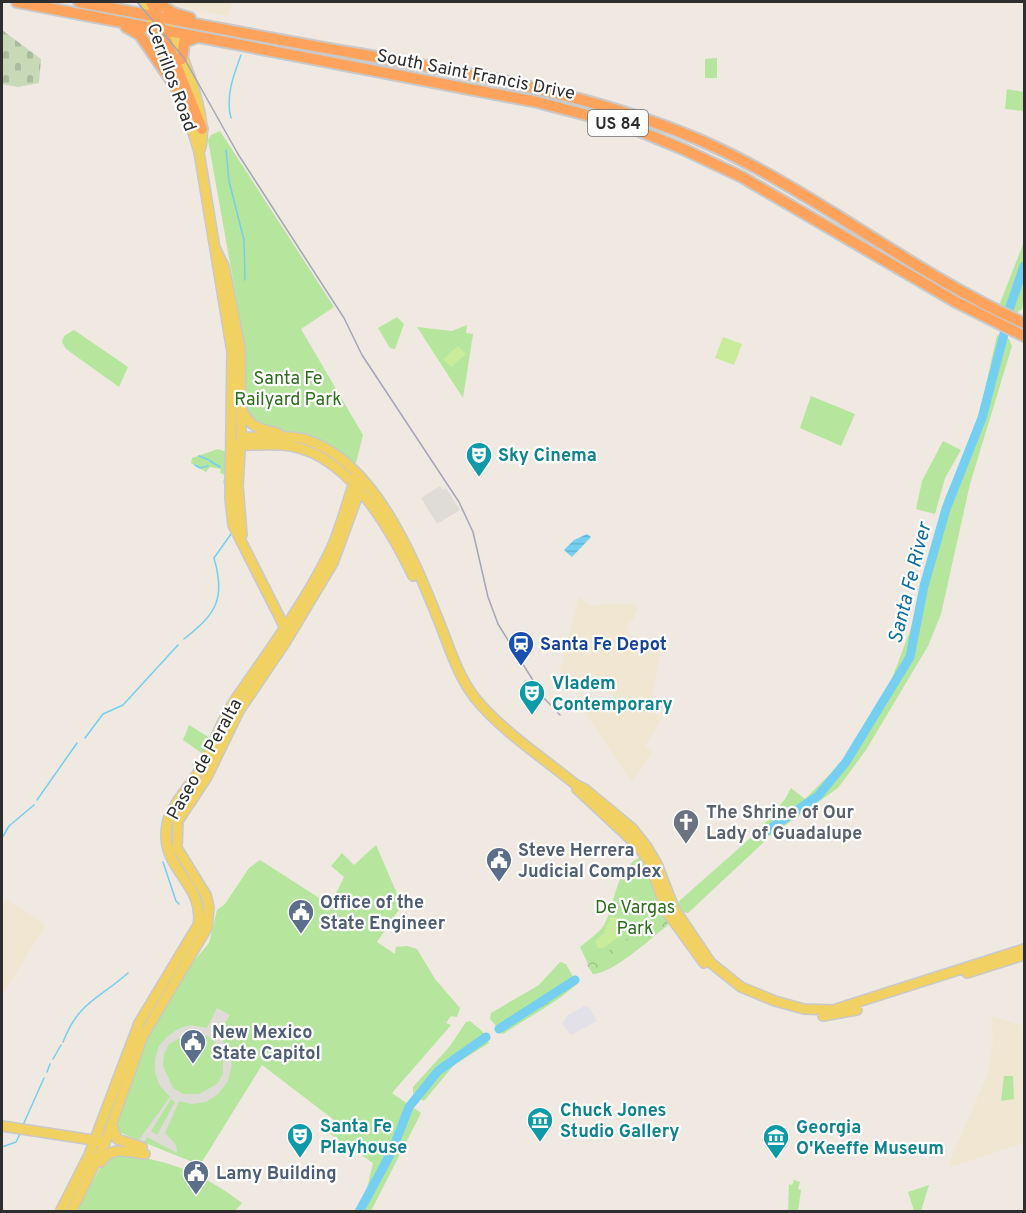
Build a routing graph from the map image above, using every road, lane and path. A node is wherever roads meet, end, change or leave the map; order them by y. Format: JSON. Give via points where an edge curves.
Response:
{"nodes":[{"id":1,"x":16,"y":2,"type":"edge"},
{"id":2,"x":79,"y":2,"type":"edge"},
{"id":3,"x":145,"y":2,"type":"edge"},
{"id":4,"x":157,"y":2,"type":"edge"},
{"id":5,"x":103,"y":20,"type":"junction"},
{"id":6,"x":161,"y":24,"type":"junction"},
{"id":7,"x":260,"y":35,"type":"junction"},
{"id":8,"x":196,"y":37,"type":"junction"},
{"id":9,"x":182,"y":58,"type":"junction"},
{"id":10,"x":182,"y":96,"type":"junction"},
{"id":11,"x":202,"y":129,"type":"junction"},
{"id":12,"x":199,"y":152,"type":"junction"},
{"id":13,"x":215,"y":248,"type":"junction"},
{"id":14,"x":1024,"y":323,"type":"edge"},
{"id":15,"x":1024,"y":336,"type":"edge"},
{"id":16,"x":241,"y":408,"type":"junction"},
{"id":17,"x":304,"y":439,"type":"junction"},
{"id":18,"x":238,"y":443,"type":"junction"},
{"id":19,"x":358,"y":482,"type":"junction"},
{"id":20,"x":317,"y":573,"type":"junction"},
{"id":21,"x":276,"y":608,"type":"junction"},
{"id":22,"x":287,"y":631,"type":"junction"},
{"id":23,"x":451,"y":669,"type":"junction"},
{"id":24,"x":248,"y":681,"type":"junction"},
{"id":25,"x":469,"y":687,"type":"junction"},
{"id":26,"x":474,"y":696,"type":"junction"},
{"id":27,"x":239,"y":711,"type":"junction"},
{"id":28,"x":225,"y":729,"type":"junction"},
{"id":29,"x":203,"y":765,"type":"junction"},
{"id":30,"x":575,"y":784,"type":"junction"},
{"id":31,"x":587,"y":799,"type":"junction"},
{"id":32,"x":187,"y":807,"type":"junction"},
{"id":33,"x":615,"y":814,"type":"junction"},
{"id":34,"x":619,"y":826,"type":"junction"},
{"id":35,"x":647,"y":847,"type":"junction"},
{"id":36,"x":214,"y":906,"type":"dead end"},
{"id":37,"x":673,"y":914,"type":"junction"},
{"id":38,"x":197,"y":949,"type":"junction"},
{"id":39,"x":1024,"y":949,"type":"edge"},
{"id":40,"x":1024,"y":955,"type":"edge"},
{"id":41,"x":135,"y":1031,"type":"junction"},
{"id":42,"x":138,"y":1049,"type":"junction"},
{"id":43,"x":111,"y":1123,"type":"junction"},
{"id":44,"x":2,"y":1126,"type":"edge"},
{"id":45,"x":100,"y":1141,"type":"junction"},
{"id":46,"x":77,"y":1199,"type":"junction"},
{"id":47,"x":60,"y":1212,"type":"edge"},
{"id":48,"x":71,"y":1212,"type":"edge"}],
"edges":[{"from":1,"to":5,"type":"highway","name":"South Saint Francis Drive","number":"US 84"},
{"from":2,"to":6,"type":"highway","name":"South Saint Francis Drive","number":"US 84","via":[[128,10]]},
{"from":3,"to":6,"type":"main road","name":"Cerrillos Road"},
{"from":4,"to":6,"type":"highway"},
{"from":4,"to":7,"type":"highway","via":[[182,16]]},
{"from":5,"to":6,"type":"highway","name":"South Saint Francis Drive","number":"US 84"},
{"from":5,"to":10,"type":"highway","via":[[141,35]]},
{"from":6,"to":7,"type":"highway","name":"South Saint Francis Drive","number":"US 84"},
{"from":6,"to":8,"type":"highway","name":"South Saint Francis Drive","number":"US 84"},
{"from":6,"to":9,"type":"main road","name":"Cerrillos Road"},
{"from":6,"to":10,"type":"main road","name":"Cerrillos Road"},
{"from":6,"to":11,"type":"highway"},
{"from":7,"to":14,"type":"highway","name":"South Saint Francis Drive","number":"US 84","via":[[542,89],[656,123],[703,141],[756,169],[962,292]]},
{"from":8,"to":9,"type":"highway","via":[[184,42]]},
{"from":8,"to":15,"type":"highway","name":"South Saint Francis Drive","number":"US 84","via":[[537,102],[625,125],[742,177],[956,302]]},
{"from":9,"to":11,"type":"main road","name":"Cerrillos Road"},
{"from":10,"to":12,"type":"main road","name":"Cerrillos Road"},
{"from":11,"to":12,"type":"main road","name":"Cerrillos Road","via":[[204,143]]},
{"from":12,"to":13,"type":"main road","name":"Cerrillos Road"},
{"from":13,"to":16,"type":"main road","name":"Cerrillos Road","via":[[224,266],[238,331]]},
{"from":13,"to":18,"type":"main road","name":"Cerrillos Road","via":[[232,352]]},
{"from":16,"to":17,"type":"main road","via":[[255,428]]},
{"from":16,"to":18,"type":"main road","name":"Cerrillos Road"},
{"from":17,"to":18,"type":"main road"},
{"from":17,"to":19,"type":"main road","via":[[336,456]]},
{"from":18,"to":19,"type":"main road","via":[[293,446]]},
{"from":18,"to":21,"type":"main road","name":"Cerrillos Road","via":[[243,540]]},
{"from":19,"to":20,"type":"main road","name":"Paseo de Peralta","via":[[333,545]]},
{"from":19,"to":22,"type":"main road","name":"Paseo de Peralta","via":[[333,563]]},
{"from":19,"to":23,"type":"main road","via":[[410,569]]},
{"from":19,"to":25,"type":"main road","via":[[385,510],[410,554]]},
{"from":20,"to":21,"type":"main road","via":[[289,610]]},
{"from":20,"to":22,"type":"main road","name":"Paseo de Peralta"},
{"from":21,"to":22,"type":"main road","name":"Cerrillos Road"},
{"from":22,"to":24,"type":"main road","name":"Paseo de Peralta"},
{"from":22,"to":27,"type":"main road","name":"Paseo de Peralta"},
{"from":23,"to":25,"type":"main road"},
{"from":23,"to":26,"type":"main road","via":[[467,694]]},
{"from":24,"to":27,"type":"main road"},
{"from":24,"to":28,"type":"main road","name":"Paseo de Peralta","via":[[236,698]]},
{"from":25,"to":26,"type":"main road"},
{"from":26,"to":30,"type":"main road","via":[[505,727]]},
{"from":27,"to":28,"type":"main road","name":"Paseo de Peralta"},
{"from":28,"to":29,"type":"main road","name":"Paseo de Peralta"},
{"from":28,"to":32,"type":"main road","name":"Paseo de Peralta","via":[[215,762]]},
{"from":29,"to":32,"type":"main road","via":[[200,778],[186,799]]},
{"from":29,"to":41,"type":"main road","name":"Paseo de Peralta","via":[[170,815],[166,836],[170,857],[195,892],[200,910],[198,925]]},
{"from":30,"to":31,"type":"main road"},
{"from":30,"to":33,"type":"main road"},
{"from":31,"to":33,"type":"main road"},
{"from":31,"to":34,"type":"main road"},
{"from":32,"to":38,"type":"main road","name":"Paseo de Peralta","via":[[177,825],[177,848],[202,886],[209,907],[207,928]]},
{"from":33,"to":35,"type":"main road"},
{"from":34,"to":35,"type":"main road"},
{"from":34,"to":37,"type":"main road","via":[[649,862]]},
{"from":35,"to":37,"type":"main road","via":[[657,864]]},
{"from":36,"to":38,"type":"main road","via":[[209,935],[202,948]]},
{"from":37,"to":39,"type":"main road","via":[[711,963],[732,981],[775,1001],[816,1010],[849,1006]]},
{"from":37,"to":40,"type":"main road","via":[[701,960],[729,986],[756,1000],[803,1015],[846,1014]]},
{"from":38,"to":42,"type":"main road","name":"Paseo de Peralta","via":[[150,1021]]},
{"from":41,"to":42,"type":"main road"},
{"from":41,"to":45,"type":"main road","name":"Paseo de Peralta"},
{"from":42,"to":43,"type":"main road","name":"Paseo de Peralta"},
{"from":43,"to":45,"type":"main road","name":"Paseo de Peralta"},
{"from":43,"to":46,"type":"main road","via":[[117,1139],[144,1150],[106,1154]]},
{"from":44,"to":45,"type":"main road"},
{"from":45,"to":46,"type":"main road","name":"Paseo de Peralta"},
{"from":45,"to":47,"type":"main road","name":"Paseo de Peralta"},
{"from":46,"to":48,"type":"main road","name":"Paseo de Peralta"}]}
